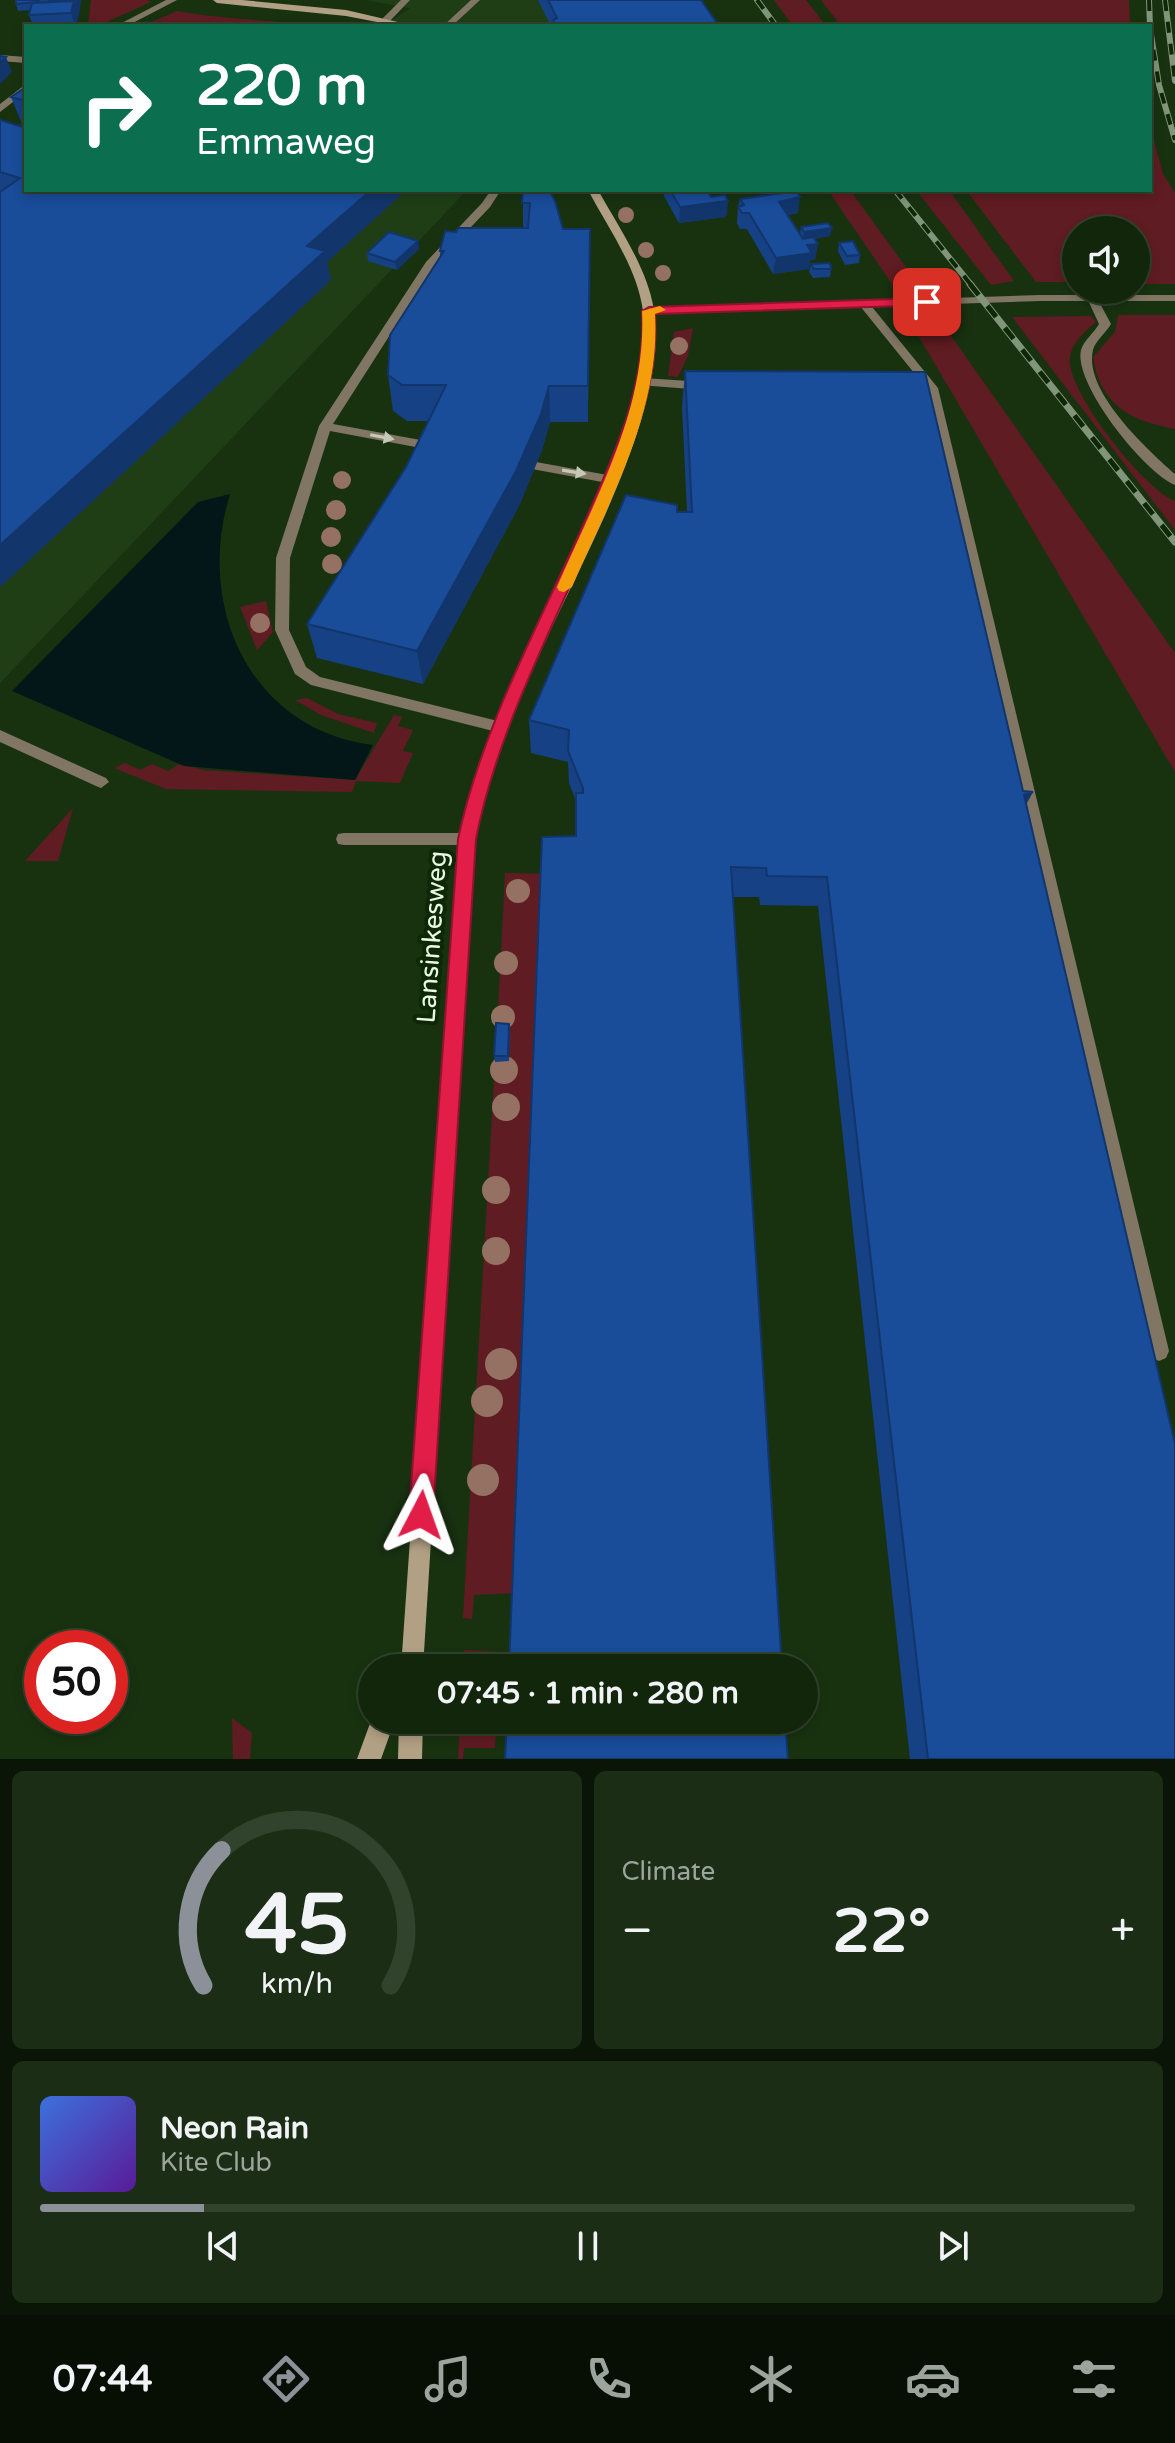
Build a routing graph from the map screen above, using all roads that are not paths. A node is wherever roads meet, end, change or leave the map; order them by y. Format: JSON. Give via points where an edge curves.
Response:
{"nodes":[{"id":1,"x":173,"y":0,"type":"edge"},
{"id":2,"x":217,"y":0,"type":"edge"},
{"id":3,"x":406,"y":0,"type":"edge"},
{"id":4,"x":476,"y":0,"type":"edge"},
{"id":5,"x":386,"y":20,"type":"junction"},
{"id":6,"x":124,"y":24,"type":"edge"},
{"id":7,"x":403,"y":24,"type":"edge"},
{"id":8,"x":449,"y":24,"type":"edge"},
{"id":9,"x":0,"y":58,"type":"edge"},
{"id":10,"x":24,"y":60,"type":"edge"},
{"id":11,"x":24,"y":89,"type":"edge"},
{"id":12,"x":0,"y":109,"type":"edge"},
{"id":13,"x":495,"y":192,"type":"edge"},
{"id":14,"x":594,"y":192,"type":"edge"},
{"id":15,"x":1150,"y":298,"type":"edge"},
{"id":16,"x":1175,"y":298,"type":"edge"},
{"id":17,"x":1062,"y":299,"type":"edge"},
{"id":18,"x":864,"y":304,"type":"junction"},
{"id":19,"x":1095,"y":304,"type":"edge"},
{"id":20,"x":649,"y":311,"type":"junction"},
{"id":21,"x":643,"y":382,"type":"junction"},
{"id":22,"x":719,"y":386,"type":"edge"},
{"id":23,"x":886,"y":388,"type":"edge"},
{"id":24,"x":932,"y":388,"type":"junction"},
{"id":25,"x":325,"y":426,"type":"junction"},
{"id":26,"x":439,"y":448,"type":"edge"},
{"id":27,"x":536,"y":466,"type":"edge"},
{"id":28,"x":613,"y":480,"type":"junction"},
{"id":29,"x":1175,"y":481,"type":"edge"},
{"id":30,"x":501,"y":727,"type":"junction"},
{"id":31,"x":0,"y":736,"type":"edge"},
{"id":32,"x":101,"y":782,"type":"dead end"},
{"id":33,"x":344,"y":839,"type":"dead end"},
{"id":34,"x":467,"y":839,"type":"junction"},
{"id":35,"x":1159,"y":1351,"type":"dead end"},
{"id":36,"x":413,"y":1638,"type":"junction"},
{"id":37,"x":407,"y":1654,"type":"edge"},
{"id":38,"x":412,"y":1654,"type":"edge"},
{"id":39,"x":378,"y":1734,"type":"edge"},
{"id":40,"x":411,"y":1734,"type":"edge"},
{"id":41,"x":369,"y":1759,"type":"edge"},
{"id":42,"x":410,"y":1759,"type":"edge"}],
"edges":[{"from":1,"to":6,"type":"street"},
{"from":2,"to":5,"type":"main road"},
{"from":3,"to":5,"type":"street"},
{"from":4,"to":8,"type":"street"},
{"from":5,"to":7,"type":"main road"},
{"from":9,"to":10,"type":"street"},
{"from":11,"to":12,"type":"street"},
{"from":13,"to":25,"type":"street","via":[[430,264]]},
{"from":14,"to":20,"type":"main road","name":"Lansinkesweg","via":[[641,283]]},
{"from":15,"to":16,"type":"street"},
{"from":17,"to":18,"type":"street"},
{"from":18,"to":20,"type":"street"},
{"from":18,"to":24,"type":"street"},
{"from":19,"to":29,"type":"street","via":[[1105,324],[1087,347],[1085,366],[1098,396]]},
{"from":20,"to":21,"type":"main road","name":"Lansinkesweg","via":[[651,348]]},
{"from":21,"to":22,"type":"street"},
{"from":21,"to":28,"type":"main road","name":"Lansinkesweg","via":[[633,429]]},
{"from":23,"to":24,"type":"street"},
{"from":24,"to":35,"type":"street"},
{"from":25,"to":26,"type":"street","one_way":true},
{"from":25,"to":30,"type":"street","via":[[283,558],[282,630],[291,655],[316,681]]},
{"from":27,"to":28,"type":"street","one_way":true},
{"from":28,"to":30,"type":"main road","name":"Lansinkesweg"},
{"from":30,"to":34,"type":"main road","name":"Lansinkesweg","via":[[476,793]]},
{"from":31,"to":32,"type":"street"},
{"from":33,"to":34,"type":"street"},
{"from":34,"to":36,"type":"main road","name":"Lansinkesweg"},
{"from":36,"to":37,"type":"main road","name":"Lansinkesweg"},
{"from":36,"to":38,"type":"main road","name":"Lansinkesweg"},
{"from":39,"to":41,"type":"main road"},
{"from":40,"to":42,"type":"main road"}]}
